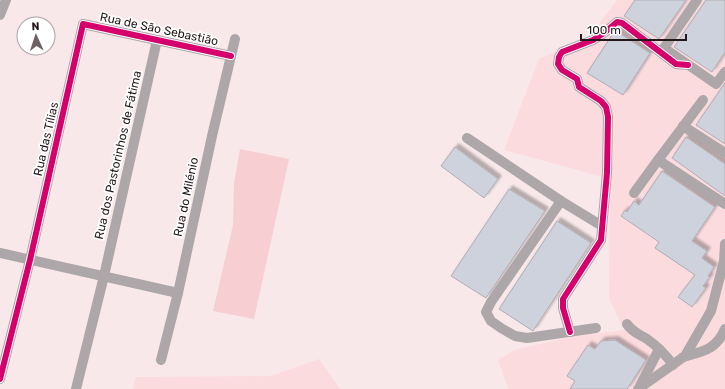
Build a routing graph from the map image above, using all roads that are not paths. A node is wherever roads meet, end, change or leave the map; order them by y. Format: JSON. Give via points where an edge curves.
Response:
{"nodes":[{"id":1,"x":6,"y":0,"type":"edge"},
{"id":2,"x":697,"y":0,"type":"edge"},
{"id":3,"x":0,"y":15,"type":"edge"},
{"id":4,"x":83,"y":24,"type":"joint"},
{"id":5,"x":235,"y":39,"type":"dead end"},
{"id":6,"x":157,"y":40,"type":"junction"},
{"id":7,"x":231,"y":56,"type":"junction"},
{"id":8,"x":688,"y":65,"type":"junction"},
{"id":9,"x":725,"y":72,"type":"edge"},
{"id":10,"x":703,"y":100,"type":"dead end"},
{"id":11,"x":683,"y":126,"type":"junction"},
{"id":12,"x":467,"y":138,"type":"dead end"},
{"id":13,"x":725,"y":153,"type":"edge"},
{"id":14,"x":658,"y":160,"type":"junction"},
{"id":15,"x":634,"y":193,"type":"dead end"},
{"id":16,"x":561,"y":201,"type":"junction"},
{"id":17,"x":725,"y":204,"type":"edge"},
{"id":18,"x":602,"y":226,"type":"junction"},
{"id":19,"x":725,"y":244,"type":"edge"},
{"id":20,"x":0,"y":253,"type":"edge"},
{"id":21,"x":30,"y":260,"type":"junction"},
{"id":22,"x":104,"y":276,"type":"junction"},
{"id":23,"x":178,"y":293,"type":"junction"},
{"id":24,"x":627,"y":324,"type":"dead end"},
{"id":25,"x":596,"y":328,"type":"dead end"},
{"id":26,"x":725,"y":329,"type":"edge"},
{"id":27,"x":570,"y":332,"type":"junction"},
{"id":28,"x":659,"y":349,"type":"junction"},
{"id":29,"x":683,"y":357,"type":"junction"},
{"id":30,"x":161,"y":360,"type":"dead end"},
{"id":31,"x":673,"y":365,"type":"junction"},
{"id":32,"x":0,"y":379,"type":"edge"},
{"id":33,"x":639,"y":388,"type":"edge"},
{"id":34,"x":76,"y":389,"type":"edge"}],
"edges":[{"from":1,"to":3,"type":"street"},
{"from":2,"to":8,"type":"street","via":[[664,48]]},
{"from":4,"to":6,"type":"street","name":"Rua de São Sebastião"},
{"from":4,"to":21,"type":"street","name":"Rua das Tílias"},
{"from":5,"to":7,"type":"street","name":"Rua do Milénio"},
{"from":6,"to":7,"type":"street","name":"Rua de São Sebastião"},
{"from":6,"to":22,"type":"street","name":"Rua dos Pastorinhos de Fátima"},
{"from":7,"to":23,"type":"street","name":"Rua do Milénio"},
{"from":8,"to":9,"type":"street","via":[[716,84]]},
{"from":8,"to":18,"type":"street","via":[[676,64],[622,23],[617,22],[593,40],[562,52],[559,57],[558,64],[562,70],[577,79],[579,87],[606,107],[607,173]]},
{"from":10,"to":11,"type":"street"},
{"from":11,"to":13,"type":"street"},
{"from":11,"to":14,"type":"street"},
{"from":12,"to":16,"type":"street"},
{"from":14,"to":15,"type":"street"},
{"from":14,"to":17,"type":"street"},
{"from":16,"to":18,"type":"street"},
{"from":16,"to":27,"type":"street","via":[[486,312],[491,321],[515,336],[527,338]]},
{"from":18,"to":27,"type":"street","via":[[598,246],[563,299]]},
{"from":19,"to":29,"type":"street","via":[[724,261],[712,311]]},
{"from":20,"to":21,"type":"street"},
{"from":21,"to":22,"type":"street"},
{"from":21,"to":32,"type":"street","name":"Rua das Tílias"},
{"from":22,"to":23,"type":"street"},
{"from":22,"to":34,"type":"street","name":"Rua dos Pastorinhos de Fátima"},
{"from":23,"to":30,"type":"street","name":"Rua do Milénio"},
{"from":24,"to":28,"type":"street","via":[[631,330]]},
{"from":25,"to":27,"type":"street"},
{"from":26,"to":29,"type":"street","via":[[716,345]]},
{"from":28,"to":31,"type":"street"},
{"from":28,"to":33,"type":"street"},
{"from":29,"to":31,"type":"street"},
{"from":31,"to":33,"type":"street"}]}
